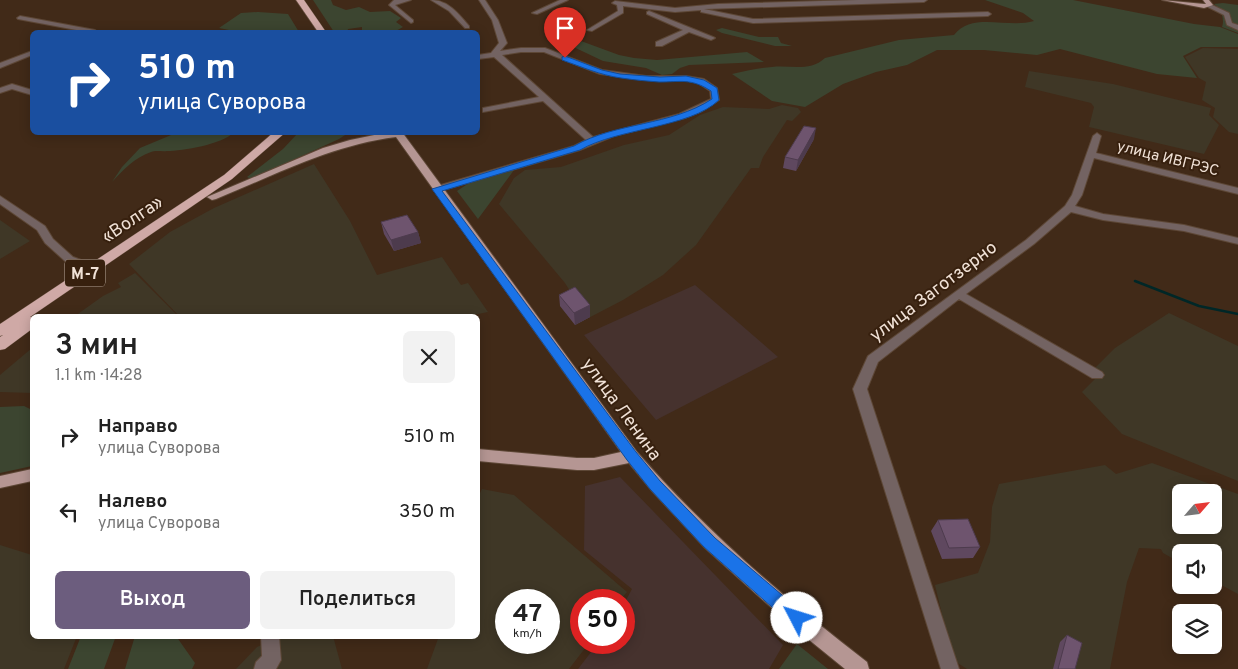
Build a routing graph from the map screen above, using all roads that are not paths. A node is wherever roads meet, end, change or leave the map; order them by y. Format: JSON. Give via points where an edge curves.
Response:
{"nodes":[{"id":1,"x":298,"y":0,"type":"edge"},
{"id":2,"x":408,"y":0,"type":"edge"},
{"id":3,"x":434,"y":0,"type":"edge"},
{"id":4,"x":482,"y":0,"type":"edge"},
{"id":5,"x":565,"y":0,"type":"edge"},
{"id":6,"x":924,"y":0,"type":"edge"},
{"id":7,"x":1165,"y":0,"type":"edge"},
{"id":8,"x":799,"y":2,"type":"edge"},
{"id":9,"x":1193,"y":2,"type":"edge"},
{"id":10,"x":617,"y":3,"type":"edge"},
{"id":11,"x":1207,"y":3,"type":"edge"},
{"id":12,"x":694,"y":9,"type":"junction"},
{"id":13,"x":535,"y":13,"type":"dead end"},
{"id":14,"x":812,"y":14,"type":"junction"},
{"id":15,"x":988,"y":14,"type":"dead end"},
{"id":16,"x":20,"y":18,"type":"dead end"},
{"id":17,"x":410,"y":21,"type":"dead end"},
{"id":18,"x":467,"y":27,"type":"dead end"},
{"id":19,"x":1238,"y":28,"type":"edge"},
{"id":20,"x":83,"y":30,"type":"edge"},
{"id":21,"x":311,"y":30,"type":"edge"},
{"id":22,"x":320,"y":30,"type":"edge"},
{"id":23,"x":590,"y":30,"type":"dead end"},
{"id":24,"x":688,"y":30,"type":"junction"},
{"id":25,"x":711,"y":38,"type":"dead end"},
{"id":26,"x":660,"y":44,"type":"dead end"},
{"id":27,"x":30,"y":54,"type":"edge"},
{"id":28,"x":496,"y":54,"type":"junction"},
{"id":29,"x":480,"y":57,"type":"edge"},
{"id":30,"x":0,"y":66,"type":"edge"},
{"id":31,"x":0,"y":91,"type":"edge"},
{"id":32,"x":30,"y":92,"type":"edge"},
{"id":33,"x":545,"y":98,"type":"junction"},
{"id":34,"x":486,"y":110,"type":"dead end"},
{"id":35,"x":277,"y":135,"type":"edge"},
{"id":36,"x":290,"y":135,"type":"edge"},
{"id":37,"x":352,"y":135,"type":"edge"},
{"id":38,"x":362,"y":135,"type":"edge"},
{"id":39,"x":382,"y":135,"type":"edge"},
{"id":40,"x":398,"y":135,"type":"edge"},
{"id":41,"x":1098,"y":136,"type":"dead end"},
{"id":42,"x":368,"y":137,"type":"junction"},
{"id":43,"x":591,"y":140,"type":"junction"},
{"id":44,"x":337,"y":144,"type":"junction"},
{"id":45,"x":1090,"y":154,"type":"junction"},
{"id":46,"x":437,"y":189,"type":"junction"},
{"id":47,"x":1238,"y":192,"type":"edge"},
{"id":48,"x":212,"y":197,"type":"junction"},
{"id":49,"x":0,"y":199,"type":"edge"},
{"id":50,"x":1069,"y":208,"type":"junction"},
{"id":51,"x":1238,"y":241,"type":"edge"},
{"id":52,"x":93,"y":268,"type":"junction"},
{"id":53,"x":958,"y":294,"type":"junction"},
{"id":54,"x":44,"y":314,"type":"edge"},
{"id":55,"x":30,"y":323,"type":"edge"},
{"id":56,"x":0,"y":332,"type":"edge"},
{"id":57,"x":0,"y":344,"type":"edge"},
{"id":58,"x":1097,"y":375,"type":"dead end"},
{"id":59,"x":480,"y":454,"type":"edge"},
{"id":60,"x":632,"y":456,"type":"junction"},
{"id":61,"x":30,"y":475,"type":"edge"},
{"id":62,"x":0,"y":482,"type":"edge"},
{"id":63,"x":270,"y":639,"type":"edge"},
{"id":64,"x":263,"y":669,"type":"edge"},
{"id":65,"x":860,"y":669,"type":"edge"},
{"id":66,"x":950,"y":669,"type":"edge"}],
"edges":[{"from":1,"to":21,"type":"highway"},
{"from":1,"to":22,"type":"highway"},
{"from":2,"to":17,"type":"street","via":[[392,5]]},
{"from":3,"to":18,"type":"street","via":[[451,10]]},
{"from":4,"to":28,"type":"street","via":[[504,43]]},
{"from":5,"to":13,"type":"street"},
{"from":6,"to":8,"type":"street"},
{"from":7,"to":9,"type":"main road"},
{"from":8,"to":12,"type":"street"},
{"from":8,"to":14,"type":"street"},
{"from":9,"to":11,"type":"main road"},
{"from":10,"to":12,"type":"street"},
{"from":10,"to":23,"type":"street","via":[[621,12]]},
{"from":10,"to":24,"type":"street","via":[[668,19]]},
{"from":11,"to":19,"type":"street","via":[[1226,14],[1229,24]]},
{"from":12,"to":14,"type":"street","via":[[753,21]]},
{"from":14,"to":15,"type":"street"},
{"from":16,"to":20,"type":"street"},
{"from":24,"to":25,"type":"street"},
{"from":24,"to":26,"type":"street"},
{"from":27,"to":30,"type":"street"},
{"from":28,"to":29,"type":"street"},
{"from":28,"to":33,"type":"street"},
{"from":28,"to":43,"type":"street","via":[[545,50],[600,72],[660,80],[686,78],[701,81],[714,90],[716,100],[702,110]]},
{"from":31,"to":32,"type":"street","via":[[12,86]]},
{"from":33,"to":34,"type":"street"},
{"from":33,"to":43,"type":"street"},
{"from":35,"to":52,"type":"highway","name":"«Волга»","number":"М-7","via":[[228,177]]},
{"from":36,"to":48,"type":"highway","name":"«Волга»","number":"М-7","via":[[267,158]]},
{"from":37,"to":44,"type":"main road"},
{"from":38,"to":42,"type":"main road"},
{"from":39,"to":42,"type":"main road"},
{"from":40,"to":46,"type":"main road","name":"улица Ленина"},
{"from":41,"to":45,"type":"street","name":"улица Заготзерно"},
{"from":42,"to":44,"type":"main road"},
{"from":43,"to":46,"type":"street","via":[[577,148]]},
{"from":44,"to":48,"type":"main road"},
{"from":45,"to":47,"type":"street","name":"улица ИВГРЭС"},
{"from":45,"to":50,"type":"street","name":"улица Заготзерно","via":[[1077,195]]},
{"from":46,"to":60,"type":"main road","name":"улица Ленина"},
{"from":48,"to":54,"type":"highway","name":"«Волга»","number":"М-7"},
{"from":49,"to":52,"type":"street","via":[[40,228],[49,241],[69,258]]},
{"from":50,"to":51,"type":"street"},
{"from":50,"to":53,"type":"street","name":"улица Заготзерно","via":[[1030,242]]},
{"from":52,"to":56,"type":"highway","name":"«Волга»","number":"М-7"},
{"from":53,"to":58,"type":"street"},
{"from":53,"to":66,"type":"street","name":"улица Заготзерно","via":[[873,359],[860,389]]},
{"from":55,"to":57,"type":"highway"},
{"from":59,"to":60,"type":"main road","via":[[577,464]]},
{"from":60,"to":65,"type":"main road","name":"улица Ленина","via":[[714,547]]},
{"from":61,"to":62,"type":"main road"},
{"from":63,"to":64,"type":"street","via":[[272,660]]}]}
